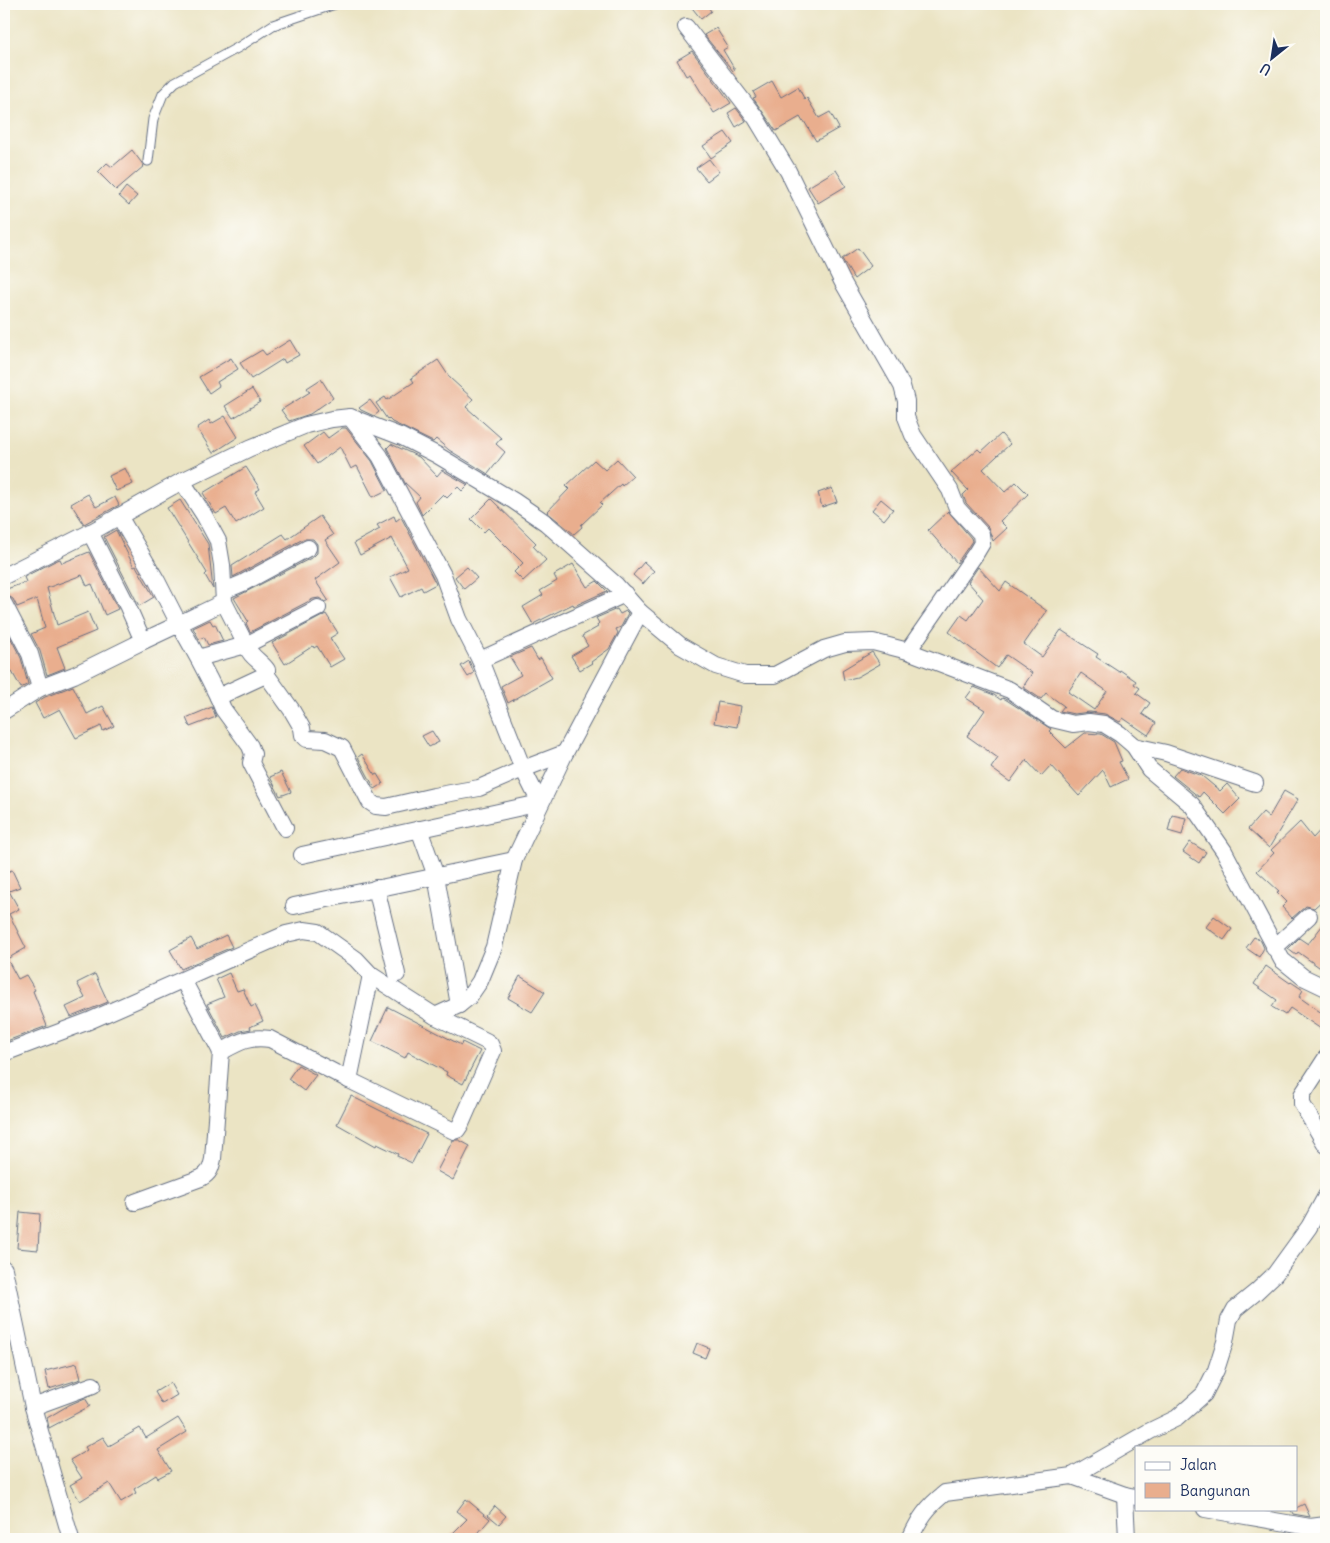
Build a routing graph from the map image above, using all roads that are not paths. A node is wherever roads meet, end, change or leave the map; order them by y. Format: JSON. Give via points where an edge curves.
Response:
{"nodes":[{"id":1,"x":335,"y":4,"type":"edge"},
{"id":2,"x":686,"y":27,"type":"dead end"},
{"id":3,"x":148,"y":162,"type":"dead end"},
{"id":4,"x":350,"y":417,"type":"junction"},
{"id":5,"x":182,"y":481,"type":"junction"},
{"id":6,"x":119,"y":516,"type":"junction"},
{"id":7,"x":90,"y":532,"type":"junction"},
{"id":8,"x":308,"y":548,"type":"dead end"},
{"id":9,"x":4,"y":576,"type":"edge"},
{"id":10,"x":625,"y":594,"type":"junction"},
{"id":11,"x":224,"y":596,"type":"junction"},
{"id":12,"x":4,"y":604,"type":"edge"},
{"id":13,"x":318,"y":608,"type":"dead end"},
{"id":14,"x":640,"y":612,"type":"junction"},
{"id":15,"x":179,"y":624,"type":"junction"},
{"id":16,"x":143,"y":641,"type":"junction"},
{"id":17,"x":246,"y":645,"type":"junction"},
{"id":18,"x":908,"y":651,"type":"junction"},
{"id":19,"x":198,"y":658,"type":"junction"},
{"id":20,"x":480,"y":660,"type":"junction"},
{"id":21,"x":266,"y":674,"type":"junction"},
{"id":22,"x":40,"y":688,"type":"junction"},
{"id":23,"x":218,"y":696,"type":"junction"},
{"id":24,"x":4,"y":711,"type":"edge"},
{"id":25,"x":1134,"y":746,"type":"junction"},
{"id":26,"x":565,"y":753,"type":"junction"},
{"id":27,"x":523,"y":769,"type":"junction"},
{"id":28,"x":1255,"y":784,"type":"dead end"},
{"id":29,"x":540,"y":803,"type":"junction"},
{"id":30,"x":285,"y":828,"type":"dead end"},
{"id":31,"x":419,"y":830,"type":"junction"},
{"id":32,"x":302,"y":855,"type":"dead end"},
{"id":33,"x":514,"y":860,"type":"junction"},
{"id":34,"x":436,"y":876,"type":"junction"},
{"id":35,"x":376,"y":888,"type":"junction"},
{"id":36,"x":294,"y":906,"type":"dead end"},
{"id":37,"x":1310,"y":916,"type":"dead end"},
{"id":38,"x":1274,"y":948,"type":"junction"},
{"id":39,"x":397,"y":974,"type":"dead end"},
{"id":40,"x":371,"y":975,"type":"junction"},
{"id":41,"x":183,"y":980,"type":"junction"},
{"id":42,"x":1326,"y":988,"type":"edge"},
{"id":43,"x":459,"y":1005,"type":"junction"},
{"id":44,"x":435,"y":1016,"type":"junction"},
{"id":45,"x":221,"y":1052,"type":"junction"},
{"id":46,"x":4,"y":1053,"type":"edge"},
{"id":47,"x":1326,"y":1058,"type":"edge"},
{"id":48,"x":349,"y":1080,"type":"junction"},
{"id":49,"x":1326,"y":1145,"type":"edge"},
{"id":50,"x":1326,"y":1196,"type":"edge"},
{"id":51,"x":135,"y":1202,"type":"dead end"},
{"id":52,"x":4,"y":1269,"type":"edge"},
{"id":53,"x":93,"y":1385,"type":"dead end"},
{"id":54,"x":33,"y":1407,"type":"junction"},
{"id":55,"x":1072,"y":1476,"type":"junction"},
{"id":56,"x":1131,"y":1496,"type":"edge"},
{"id":57,"x":1210,"y":1510,"type":"edge"},
{"id":58,"x":1316,"y":1530,"type":"edge"},
{"id":59,"x":71,"y":1539,"type":"edge"},
{"id":60,"x":910,"y":1539,"type":"edge"},
{"id":61,"x":1127,"y":1539,"type":"edge"}],
"edges":[{"from":1,"to":3,"type":"lane","via":[[273,25],[175,82],[164,94],[153,119]]},
{"from":2,"to":18,"type":"street","via":[[756,118],[788,171],[842,281],[902,386],[906,417],[913,435],[950,490],[957,508],[981,534],[982,543],[976,554]]},
{"from":4,"to":5,"type":"street","via":[[306,425]]},
{"from":4,"to":10,"type":"street","via":[[402,436],[514,501],[546,523]]},
{"from":4,"to":20,"type":"street","via":[[380,456],[396,484],[443,574],[459,619]]},
{"from":5,"to":6,"type":"street"},
{"from":5,"to":11,"type":"street","via":[[218,541]]},
{"from":6,"to":7,"type":"street"},
{"from":6,"to":15,"type":"street"},
{"from":7,"to":9,"type":"street"},
{"from":7,"to":16,"type":"street"},
{"from":8,"to":11,"type":"street"},
{"from":10,"to":14,"type":"street"},
{"from":10,"to":20,"type":"street"},
{"from":11,"to":15,"type":"street"},
{"from":11,"to":17,"type":"street"},
{"from":12,"to":22,"type":"street","via":[[30,654]]},
{"from":13,"to":17,"type":"street"},
{"from":14,"to":18,"type":"street","via":[[681,646],[716,666],[745,674],[775,675],[824,649],[846,643],[873,642]]},
{"from":14,"to":26,"type":"street"},
{"from":15,"to":16,"type":"street"},
{"from":15,"to":19,"type":"street"},
{"from":16,"to":22,"type":"street"},
{"from":17,"to":19,"type":"street"},
{"from":17,"to":21,"type":"street","via":[[251,655],[268,670]]},
{"from":18,"to":25,"type":"street","via":[[1010,690],[1052,719],[1073,724],[1104,724]]},
{"from":19,"to":23,"type":"street"},
{"from":20,"to":27,"type":"street"},
{"from":21,"to":23,"type":"street"},
{"from":21,"to":27,"type":"street","via":[[307,739],[325,740],[342,748],[370,802],[376,806],[393,806],[479,788]]},
{"from":22,"to":24,"type":"street"},
{"from":23,"to":30,"type":"street","via":[[223,709],[250,746],[253,754],[251,763]]},
{"from":25,"to":28,"type":"street","via":[[1166,753]]},
{"from":25,"to":38,"type":"street","via":[[1149,769],[1192,804],[1224,851]]},
{"from":26,"to":27,"type":"street"},
{"from":26,"to":29,"type":"street"},
{"from":27,"to":29,"type":"street"},
{"from":29,"to":31,"type":"street"},
{"from":29,"to":33,"type":"street"},
{"from":31,"to":32,"type":"street"},
{"from":31,"to":34,"type":"street"},
{"from":33,"to":34,"type":"street"},
{"from":33,"to":43,"type":"street","via":[[494,947],[480,981]]},
{"from":34,"to":35,"type":"street"},
{"from":34,"to":43,"type":"street"},
{"from":35,"to":36,"type":"street"},
{"from":35,"to":39,"type":"street"},
{"from":37,"to":38,"type":"street"},
{"from":38,"to":42,"type":"street","via":[[1282,960]]},
{"from":40,"to":41,"type":"street","via":[[329,939],[318,932],[304,930],[286,934]]},
{"from":40,"to":44,"type":"street"},
{"from":40,"to":48,"type":"street"},
{"from":41,"to":45,"type":"street"},
{"from":41,"to":46,"type":"street"},
{"from":43,"to":44,"type":"street"},
{"from":44,"to":48,"type":"street","via":[[486,1041],[493,1051],[457,1130],[450,1130]]},
{"from":45,"to":48,"type":"street","via":[[256,1037],[270,1039]]},
{"from":45,"to":51,"type":"street","via":[[211,1170],[202,1178]]},
{"from":47,"to":49,"type":"street","via":[[1302,1096],[1302,1104]]},
{"from":50,"to":55,"type":"street","via":[[1309,1227],[1275,1274],[1235,1308],[1216,1370],[1204,1394],[1177,1418]]},
{"from":52,"to":54,"type":"street"},
{"from":53,"to":54,"type":"street"},
{"from":54,"to":59,"type":"street"},
{"from":55,"to":56,"type":"street"},
{"from":55,"to":60,"type":"street","via":[[945,1494],[931,1504]]},
{"from":56,"to":61,"type":"street"},
{"from":57,"to":58,"type":"street"}]}
